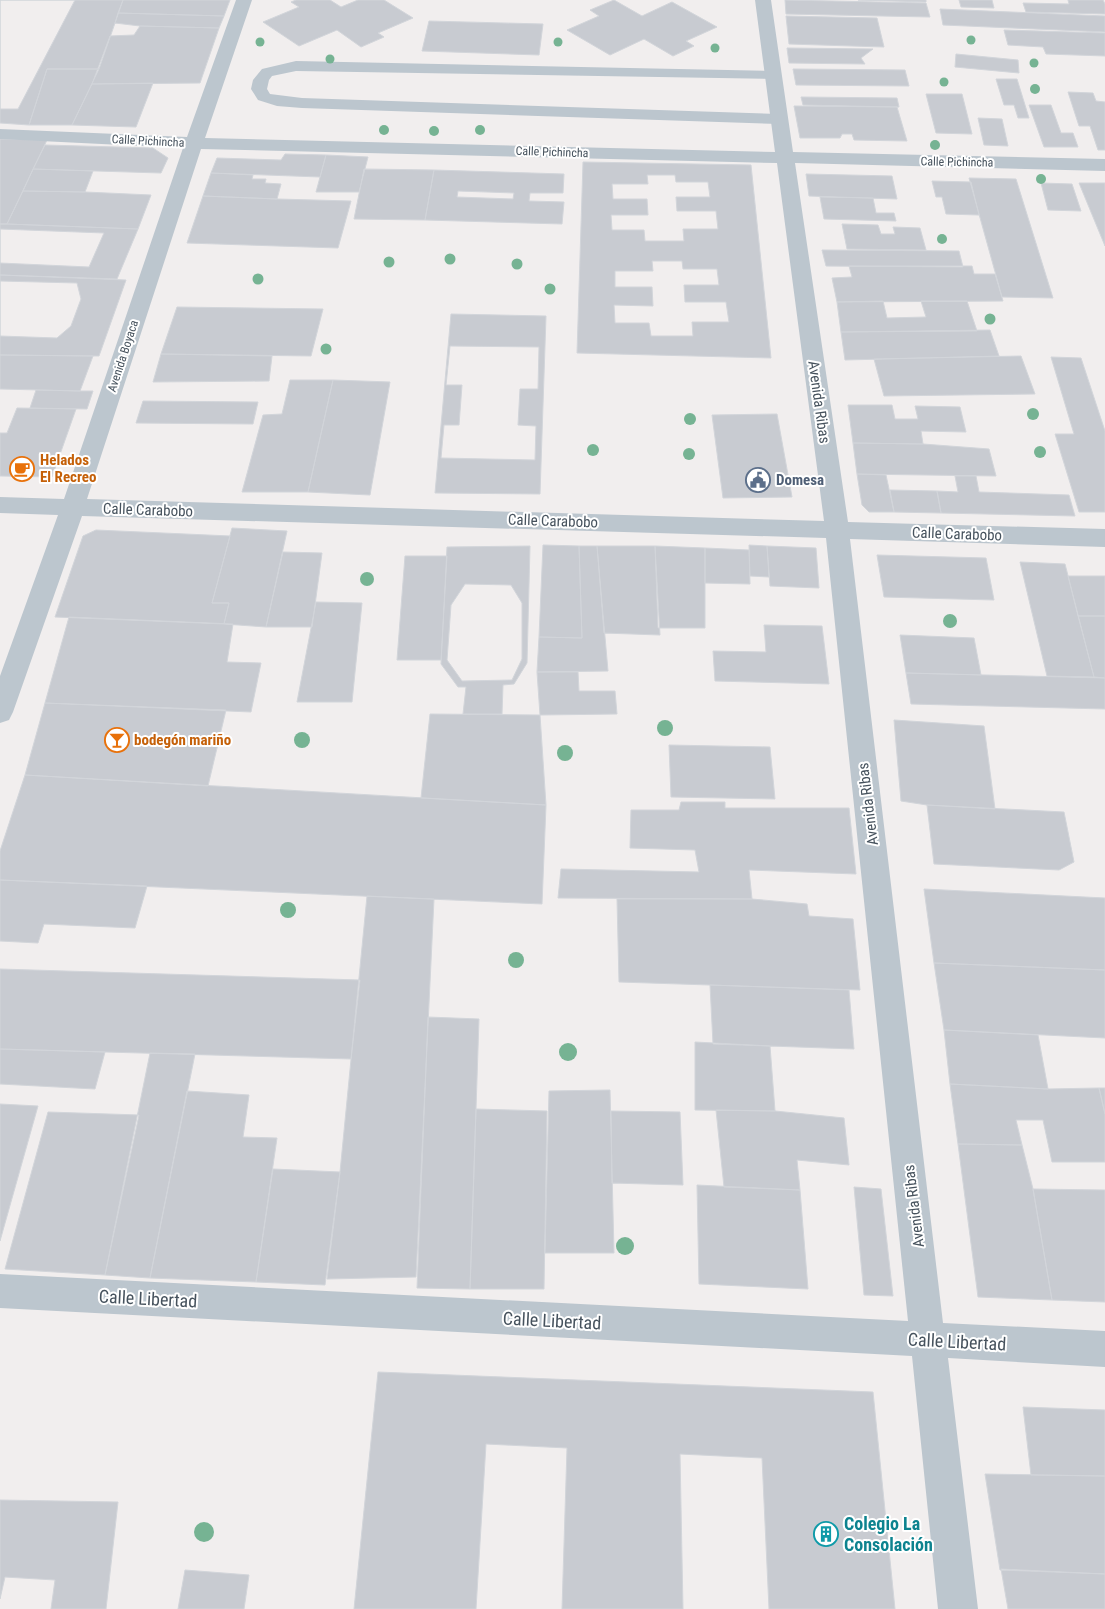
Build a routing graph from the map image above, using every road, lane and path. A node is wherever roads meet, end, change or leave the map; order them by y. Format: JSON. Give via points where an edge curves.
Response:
{"nodes":[{"id":1,"x":244,"y":0,"type":"edge"},
{"id":2,"x":762,"y":0,"type":"edge"},
{"id":3,"x":773,"y":76,"type":"junction"},
{"id":4,"x":779,"y":119,"type":"junction"},
{"id":5,"x":0,"y":134,"type":"edge"},
{"id":6,"x":194,"y":143,"type":"junction"},
{"id":7,"x":784,"y":158,"type":"junction"},
{"id":8,"x":1105,"y":165,"type":"edge"},
{"id":9,"x":0,"y":505,"type":"edge"},
{"id":10,"x":73,"y":507,"type":"junction"},
{"id":11,"x":837,"y":530,"type":"junction"},
{"id":12,"x":1105,"y":538,"type":"edge"},
{"id":13,"x":0,"y":712,"type":"edge"},
{"id":14,"x":0,"y":1291,"type":"edge"},
{"id":15,"x":930,"y":1341,"type":"junction"},
{"id":16,"x":1105,"y":1349,"type":"edge"},
{"id":17,"x":958,"y":1609,"type":"edge"}],
"edges":[{"from":1,"to":6,"type":"street","name":"Avenida Boyaca"},
{"from":2,"to":3,"type":"street","name":"Avenida Ribas"},
{"from":3,"to":4,"type":"street","name":"Avenida Ribas"},
{"from":3,"to":4,"type":"lane","via":[[296,66],[267,72],[259,89],[264,97],[302,103]]},
{"from":4,"to":7,"type":"street","name":"Avenida Ribas"},
{"from":5,"to":6,"type":"street","name":"Calle Pichincha"},
{"from":6,"to":7,"type":"street","name":"Calle Pichincha"},
{"from":6,"to":10,"type":"street","name":"Avenida Boyaca"},
{"from":7,"to":8,"type":"street","name":"Calle Pichincha"},
{"from":7,"to":11,"type":"street","name":"Avenida Ribas"},
{"from":9,"to":10,"type":"street","name":"Calle Carabobo"},
{"from":10,"to":11,"type":"street","name":"Calle Carabobo"},
{"from":10,"to":13,"type":"street","name":"Avenida Boyaca"},
{"from":11,"to":12,"type":"street","name":"Calle Carabobo"},
{"from":11,"to":15,"type":"street","name":"Avenida Ribas"},
{"from":14,"to":15,"type":"street","name":"Calle Libertad"},
{"from":15,"to":16,"type":"street","name":"Calle Libertad"},
{"from":15,"to":17,"type":"street","name":"Avenida Ribas"}]}
